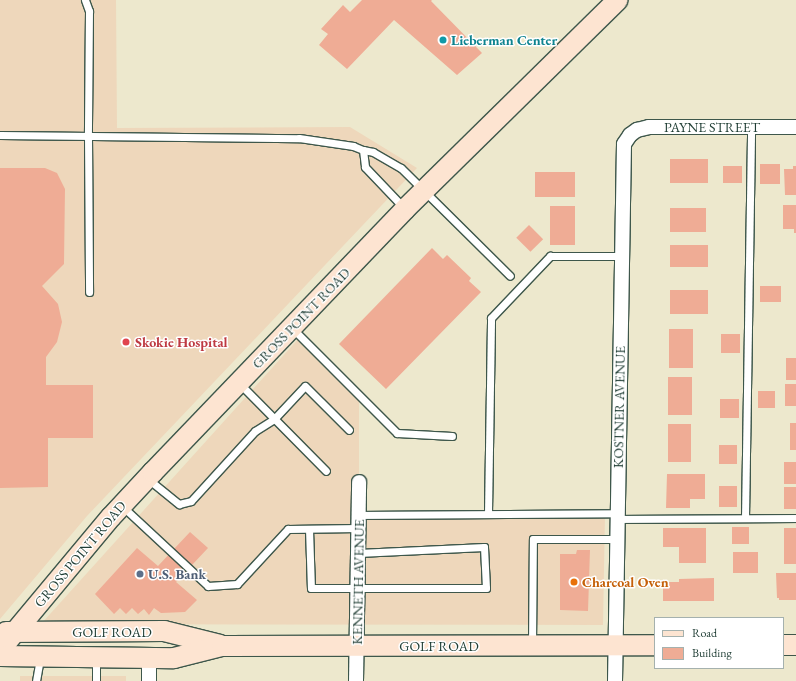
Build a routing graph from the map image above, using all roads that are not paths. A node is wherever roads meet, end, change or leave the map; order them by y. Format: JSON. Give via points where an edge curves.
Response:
{"nodes":[{"id":1,"x":85,"y":0,"type":"edge"},
{"id":2,"x":618,"y":0,"type":"edge"},
{"id":3,"x":751,"y":127,"type":"junction"},
{"id":4,"x":796,"y":127,"type":"edge"},
{"id":5,"x":630,"y":135,"type":"joint"},
{"id":6,"x":0,"y":136,"type":"edge"},
{"id":7,"x":88,"y":136,"type":"junction"},
{"id":8,"x":363,"y":150,"type":"junction"},
{"id":9,"x":424,"y":190,"type":"junction"},
{"id":10,"x":405,"y":209,"type":"junction"},
{"id":11,"x":621,"y":256,"type":"junction"},
{"id":12,"x":510,"y":276,"type":"dead end"},
{"id":13,"x":89,"y":292,"type":"dead end"},
{"id":14,"x":292,"y":327,"type":"junction"},
{"id":15,"x":238,"y":383,"type":"junction"},
{"id":16,"x":274,"y":419,"type":"junction"},
{"id":17,"x":349,"y":430,"type":"dead end"},
{"id":18,"x":452,"y":436,"type":"dead end"},
{"id":19,"x":326,"y":471,"type":"dead end"},
{"id":20,"x":146,"y":478,"type":"junction"},
{"id":21,"x":359,"y":482,"type":"dead end"},
{"id":22,"x":121,"y":505,"type":"junction"},
{"id":23,"x":488,"y":513,"type":"junction"},
{"id":24,"x":617,"y":516,"type":"junction"},
{"id":25,"x":745,"y":518,"type":"junction"},
{"id":26,"x":796,"y":518,"type":"edge"},
{"id":27,"x":359,"y":522,"type":"junction"},
{"id":28,"x":309,"y":529,"type":"junction"},
{"id":29,"x":617,"y":540,"type":"junction"},
{"id":30,"x":358,"y":553,"type":"junction"},
{"id":31,"x":358,"y":589,"type":"junction"},
{"id":32,"x":7,"y":632,"type":"edge"},
{"id":33,"x":615,"y":645,"type":"junction"},
{"id":34,"x":654,"y":645,"type":"edge"},
{"id":35,"x":784,"y":645,"type":"edge"},
{"id":36,"x":796,"y":645,"type":"edge"},
{"id":37,"x":222,"y":646,"type":"junction"},
{"id":38,"x":357,"y":646,"type":"junction"},
{"id":39,"x":532,"y":646,"type":"junction"},
{"id":40,"x":0,"y":650,"type":"edge"},
{"id":41,"x":0,"y":656,"type":"edge"},
{"id":42,"x":41,"y":657,"type":"junction"},
{"id":43,"x":96,"y":657,"type":"junction"},
{"id":44,"x":149,"y":657,"type":"junction"},
{"id":45,"x":36,"y":681,"type":"edge"},
{"id":46,"x":96,"y":681,"type":"edge"},
{"id":47,"x":149,"y":681,"type":"edge"},
{"id":48,"x":356,"y":681,"type":"edge"},
{"id":49,"x":615,"y":681,"type":"edge"}],
"edges":[{"from":1,"to":7,"type":"lane","via":[[89,11]]},
{"from":2,"to":9,"type":"main road","name":"GROSS POINT ROAD"},
{"from":3,"to":4,"type":"street","name":"PAYNE STREET"},
{"from":3,"to":5,"type":"street","name":"PAYNE STREET","via":[[649,127]]},
{"from":3,"to":25,"type":"lane"},
{"from":5,"to":11,"type":"street","name":"KOSTNER AVENUE","via":[[624,144],[623,155]]},
{"from":6,"to":7,"type":"lane"},
{"from":7,"to":8,"type":"lane","via":[[299,138],[353,146]]},
{"from":7,"to":13,"type":"lane"},
{"from":8,"to":9,"type":"lane","via":[[378,154],[401,168]]},
{"from":8,"to":10,"type":"lane","via":[[365,167]]},
{"from":9,"to":10,"type":"main road","name":"GROSS POINT ROAD"},
{"from":9,"to":12,"type":"lane"},
{"from":10,"to":14,"type":"main road","name":"GROSS POINT ROAD"},
{"from":11,"to":23,"type":"lane","via":[[550,256],[491,318]]},
{"from":11,"to":24,"type":"street","name":"KOSTNER AVENUE"},
{"from":14,"to":15,"type":"main road","name":"GROSS POINT ROAD"},
{"from":14,"to":18,"type":"lane","via":[[397,433]]},
{"from":15,"to":16,"type":"lane"},
{"from":15,"to":20,"type":"main road","name":"GROSS POINT ROAD"},
{"from":16,"to":17,"type":"lane","via":[[305,386]]},
{"from":16,"to":19,"type":"lane"},
{"from":16,"to":20,"type":"lane","via":[[255,431],[191,501],[179,504]]},
{"from":20,"to":22,"type":"main road","name":"GROSS POINT ROAD"},
{"from":21,"to":27,"type":"street","name":"KENNETH AVENUE"},
{"from":22,"to":28,"type":"lane","via":[[208,586],[237,584],[288,530]]},
{"from":22,"to":32,"type":"main road","name":"GROSS POINT ROAD"},
{"from":23,"to":24,"type":"lane"},
{"from":23,"to":27,"type":"lane"},
{"from":24,"to":25,"type":"lane"},
{"from":24,"to":29,"type":"street","name":"KOSTNER AVENUE"},
{"from":25,"to":26,"type":"lane"},
{"from":27,"to":28,"type":"lane"},
{"from":27,"to":30,"type":"street","name":"KENNETH AVENUE"},
{"from":28,"to":31,"type":"lane","via":[[311,588]]},
{"from":29,"to":33,"type":"street","name":"KOSTNER AVENUE"},
{"from":29,"to":39,"type":"lane","via":[[533,539]]},
{"from":30,"to":31,"type":"street","name":"KENNETH AVENUE"},
{"from":30,"to":31,"type":"lane","via":[[484,548],[486,588]]},
{"from":31,"to":38,"type":"street","name":"KENNETH AVENUE"},
{"from":32,"to":37,"type":"main road","name":"GOLF ROAD","via":[[164,631]]},
{"from":32,"to":40,"type":"main road","name":"GROSS POINT ROAD"},
{"from":33,"to":34,"type":"main road","name":"GOLF ROAD"},
{"from":33,"to":39,"type":"main road","name":"GOLF ROAD"},
{"from":33,"to":49,"type":"street","name":"KOSTNER AVENUE"},
{"from":35,"to":36,"type":"main road"},
{"from":37,"to":38,"type":"main road","name":"GOLF ROAD"},
{"from":37,"to":44,"type":"main road","name":"GOLF ROAD","via":[[174,658]]},
{"from":38,"to":39,"type":"main road","name":"GOLF ROAD"},
{"from":38,"to":48,"type":"street","name":"KENNETH AVENUE"},
{"from":41,"to":42,"type":"main road","name":"GOLF ROAD"},
{"from":42,"to":43,"type":"main road","name":"GOLF ROAD"},
{"from":42,"to":45,"type":"lane"},
{"from":43,"to":44,"type":"main road","name":"GOLF ROAD"},
{"from":43,"to":46,"type":"lane"},
{"from":44,"to":47,"type":"street"}]}
